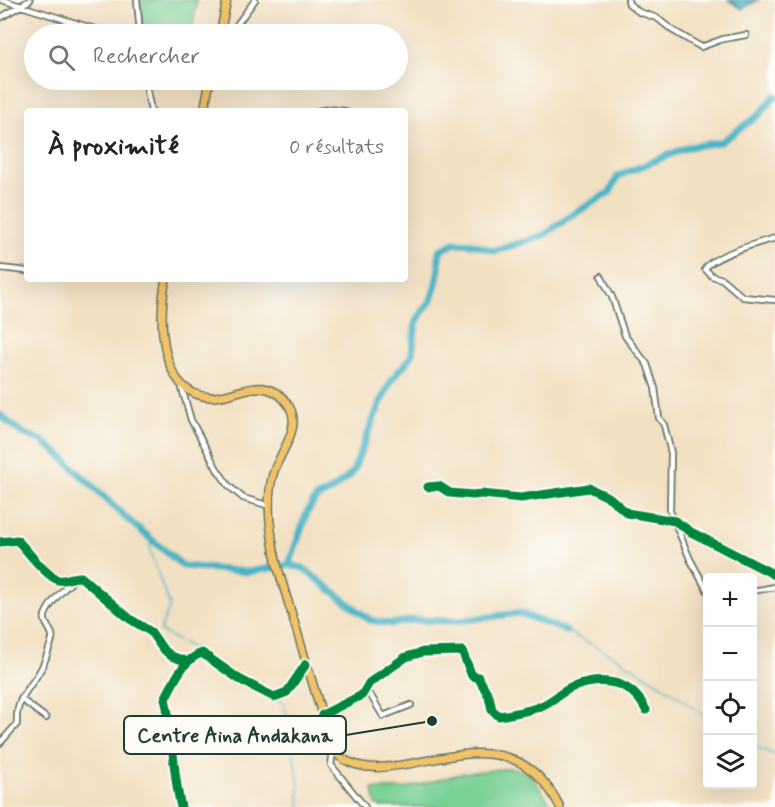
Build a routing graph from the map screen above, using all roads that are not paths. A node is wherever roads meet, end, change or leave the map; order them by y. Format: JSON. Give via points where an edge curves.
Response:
{"nodes":[{"id":1,"x":2,"y":0,"type":"edge"},
{"id":2,"x":30,"y":0,"type":"edge"},
{"id":3,"x":137,"y":0,"type":"edge"},
{"id":4,"x":227,"y":0,"type":"edge"},
{"id":5,"x":255,"y":0,"type":"edge"},
{"id":6,"x":628,"y":0,"type":"edge"},
{"id":7,"x":22,"y":3,"type":"edge"},
{"id":8,"x":0,"y":18,"type":"edge"},
{"id":9,"x":82,"y":24,"type":"edge"},
{"id":10,"x":139,"y":24,"type":"edge"},
{"id":11,"x":222,"y":24,"type":"edge"},
{"id":12,"x":237,"y":24,"type":"edge"},
{"id":13,"x":746,"y":35,"type":"dead end"},
{"id":14,"x":147,"y":90,"type":"edge"},
{"id":15,"x":208,"y":90,"type":"edge"},
{"id":16,"x":150,"y":108,"type":"edge"},
{"id":17,"x":205,"y":108,"type":"edge"},
{"id":18,"x":775,"y":238,"type":"edge"},
{"id":19,"x":0,"y":268,"type":"edge"},
{"id":20,"x":24,"y":271,"type":"edge"},
{"id":21,"x":601,"y":276,"type":"dead end"},
{"id":22,"x":165,"y":282,"type":"edge"},
{"id":23,"x":775,"y":300,"type":"edge"},
{"id":24,"x":182,"y":385,"type":"junction"},
{"id":25,"x":428,"y":487,"type":"dead end"},
{"id":26,"x":270,"y":506,"type":"junction"},
{"id":27,"x":675,"y":520,"type":"junction"},
{"id":28,"x":0,"y":542,"type":"edge"},
{"id":29,"x":775,"y":575,"type":"edge"},
{"id":30,"x":77,"y":577,"type":"junction"},
{"id":31,"x":703,"y":583,"type":"edge"},
{"id":32,"x":775,"y":587,"type":"edge"},
{"id":33,"x":757,"y":590,"type":"edge"},
{"id":34,"x":188,"y":662,"type":"junction"},
{"id":35,"x":306,"y":663,"type":"junction"},
{"id":36,"x":364,"y":692,"type":"junction"},
{"id":37,"x":21,"y":699,"type":"junction"},
{"id":38,"x":411,"y":705,"type":"dead end"},
{"id":39,"x":646,"y":710,"type":"dead end"},
{"id":40,"x":322,"y":716,"type":"junction"},
{"id":41,"x":46,"y":718,"type":"dead end"},
{"id":42,"x":0,"y":743,"type":"edge"},
{"id":43,"x":333,"y":751,"type":"junction"},
{"id":44,"x":500,"y":764,"type":"dead end"},
{"id":45,"x":348,"y":773,"type":"dead end"},
{"id":46,"x":181,"y":807,"type":"edge"},
{"id":47,"x":365,"y":807,"type":"edge"},
{"id":48,"x":560,"y":807,"type":"edge"}],
"edges":[{"from":1,"to":7,"type":"street"},
{"from":2,"to":7,"type":"street"},
{"from":3,"to":10,"type":"street"},
{"from":4,"to":11,"type":"main road"},
{"from":5,"to":12,"type":"street"},
{"from":6,"to":13,"type":"street","via":[[639,12],[657,18],[701,47]]},
{"from":7,"to":8,"type":"street"},
{"from":7,"to":9,"type":"street"},
{"from":14,"to":16,"type":"street"},
{"from":15,"to":17,"type":"main road"},
{"from":18,"to":23,"type":"street","via":[[720,257],[705,269],[743,297]]},
{"from":19,"to":20,"type":"street"},
{"from":21,"to":27,"type":"street","via":[[625,336],[647,364],[655,388],[659,418],[671,453],[670,511]]},
{"from":22,"to":24,"type":"main road","via":[[162,330],[171,371]]},
{"from":24,"to":26,"type":"street","via":[[191,420],[229,486],[243,498]]},
{"from":24,"to":26,"type":"main road","via":[[194,393],[214,397],[262,388],[285,400],[293,425],[274,473]]},
{"from":25,"to":27,"type":"street","via":[[439,486],[450,493],[521,498],[589,488],[610,498],[627,513]]},
{"from":26,"to":35,"type":"main road","via":[[278,568]]},
{"from":27,"to":29,"type":"street"},
{"from":27,"to":31,"type":"street"},
{"from":28,"to":30,"type":"street","via":[[17,540],[56,579]]},
{"from":30,"to":34,"type":"street","via":[[151,632],[171,656]]},
{"from":30,"to":37,"type":"street","via":[[46,611],[45,625],[52,639],[42,667]]},
{"from":32,"to":33,"type":"street"},
{"from":34,"to":35,"type":"street","via":[[202,653],[274,697],[287,692]]},
{"from":34,"to":46,"type":"street","via":[[165,699]]},
{"from":35,"to":40,"type":"main road"},
{"from":36,"to":38,"type":"street","via":[[371,696],[383,716]]},
{"from":36,"to":39,"type":"street","via":[[369,683],[406,657],[423,652],[462,651],[472,676],[478,677],[492,710],[499,716],[536,708],[574,687],[600,681],[634,691]]},
{"from":36,"to":40,"type":"street"},
{"from":37,"to":41,"type":"street"},
{"from":37,"to":42,"type":"street","via":[[16,711],[17,724]]},
{"from":40,"to":43,"type":"main road"},
{"from":43,"to":45,"type":"main road"},
{"from":43,"to":47,"type":"street","via":[[331,765]]},
{"from":44,"to":48,"type":"main road","via":[[532,771]]}]}
